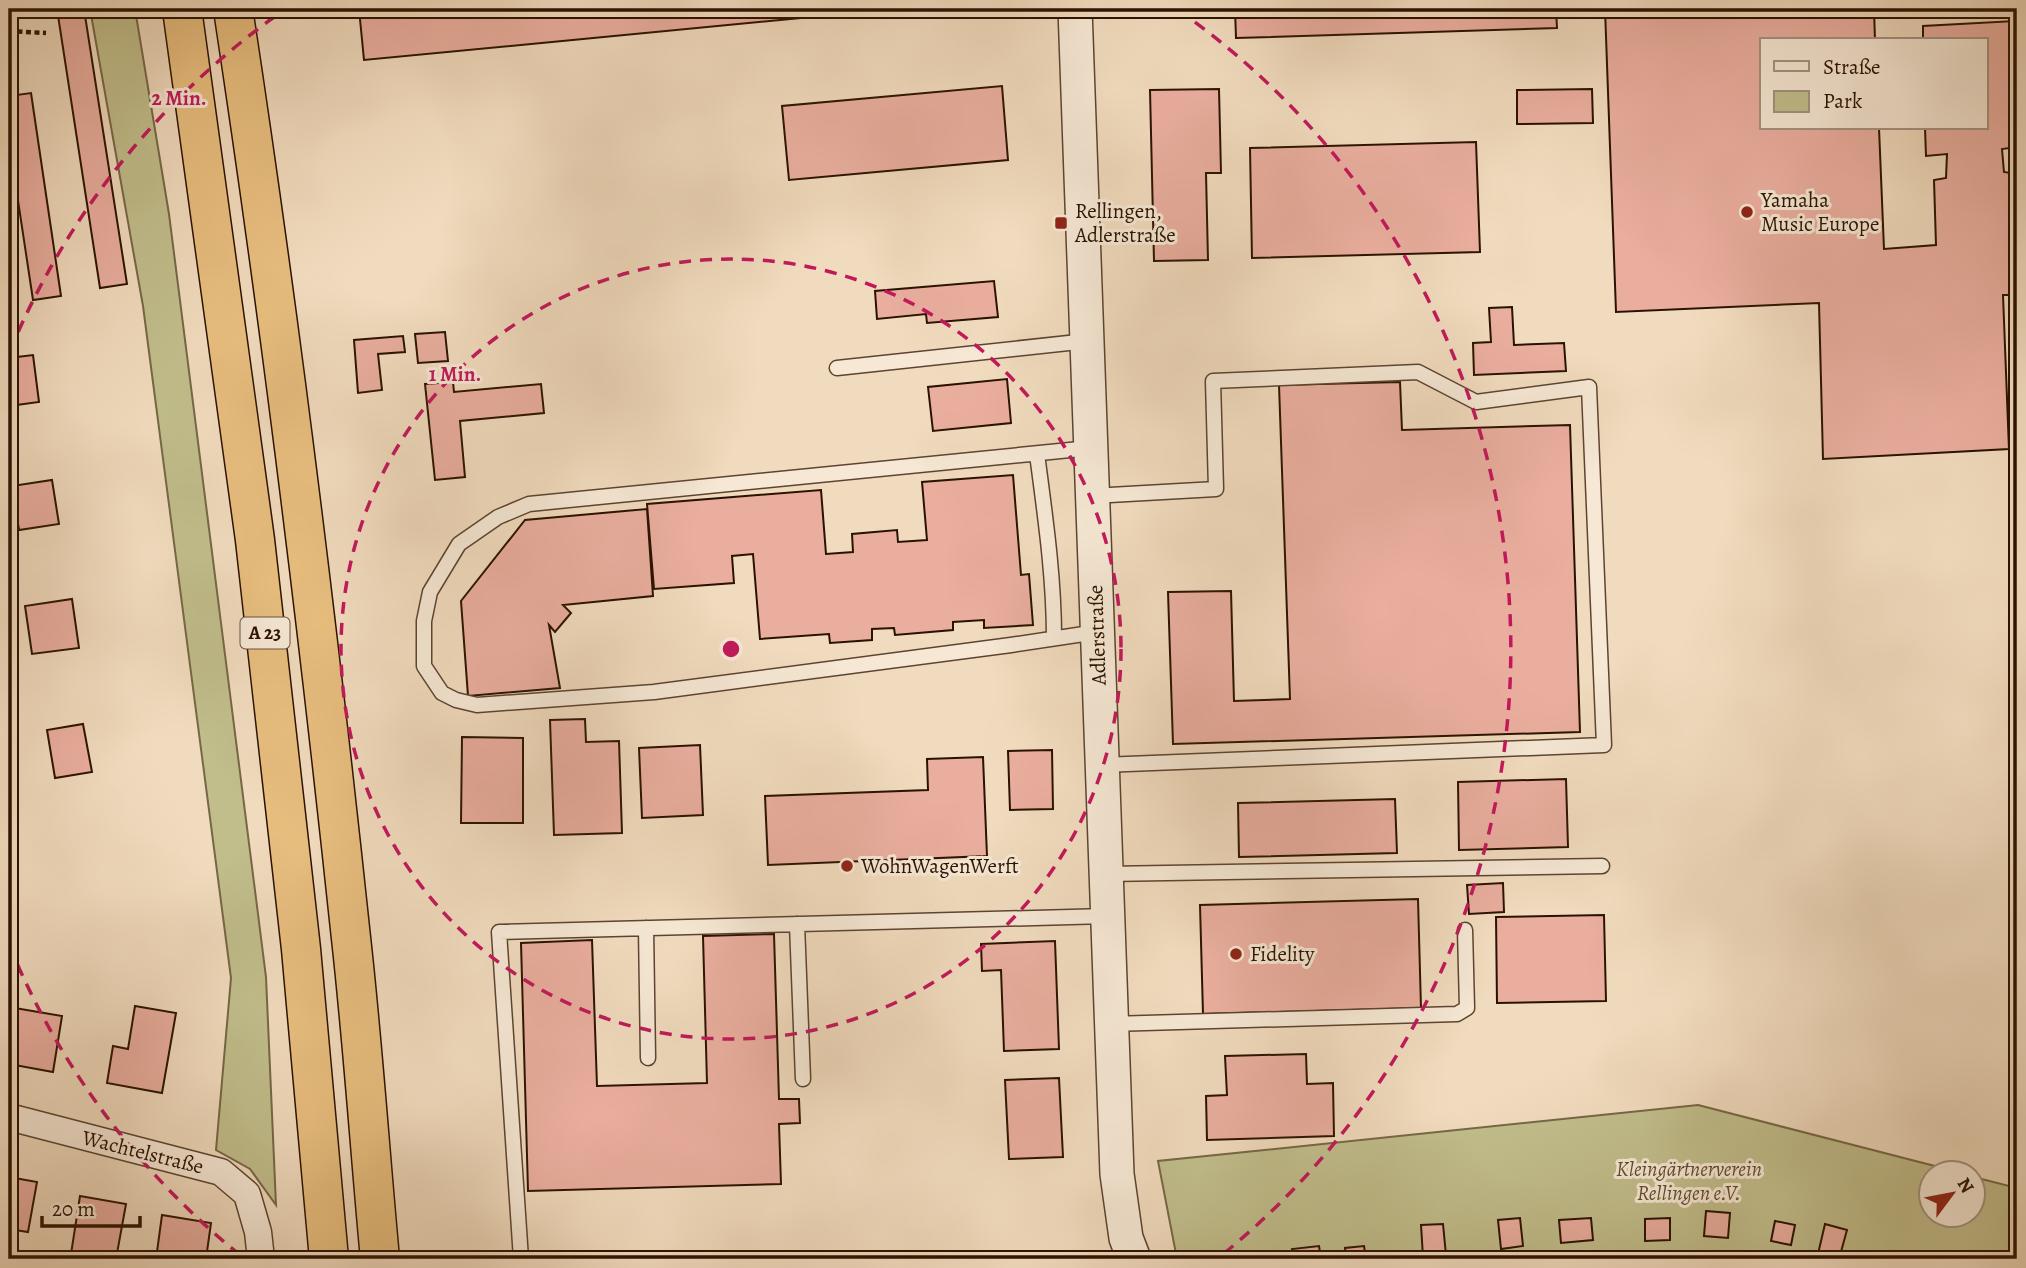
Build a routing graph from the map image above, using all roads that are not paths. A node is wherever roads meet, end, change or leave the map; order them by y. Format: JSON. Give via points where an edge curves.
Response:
{"nodes":[{"id":1,"x":182,"y":9,"type":"edge"},
{"id":2,"x":233,"y":9,"type":"edge"},
{"id":3,"x":1075,"y":9,"type":"edge"},
{"id":4,"x":1087,"y":341,"type":"junction"},
{"id":5,"x":837,"y":368,"type":"dead end"},
{"id":6,"x":1090,"y":448,"type":"junction"},
{"id":7,"x":1037,"y":454,"type":"junction"},
{"id":8,"x":1092,"y":496,"type":"junction"},
{"id":9,"x":1097,"y":632,"type":"junction"},
{"id":10,"x":1054,"y":638,"type":"junction"},
{"id":11,"x":1102,"y":765,"type":"junction"},
{"id":12,"x":1602,"y":866,"type":"dead end"},
{"id":13,"x":1106,"y":874,"type":"junction"},
{"id":14,"x":1107,"y":916,"type":"junction"},
{"id":15,"x":797,"y":924,"type":"junction"},
{"id":16,"x":646,"y":928,"type":"junction"},
{"id":17,"x":1465,"y":930,"type":"dead end"},
{"id":18,"x":1111,"y":1024,"type":"junction"},
{"id":19,"x":648,"y":1058,"type":"dead end"},
{"id":20,"x":803,"y":1079,"type":"dead end"},
{"id":21,"x":9,"y":1117,"type":"edge"},
{"id":22,"x":261,"y":1259,"type":"edge"},
{"id":23,"x":329,"y":1259,"type":"edge"},
{"id":24,"x":380,"y":1259,"type":"edge"},
{"id":25,"x":521,"y":1259,"type":"edge"},
{"id":26,"x":1134,"y":1259,"type":"edge"}],
"edges":[{"from":1,"to":23,"type":"highway","number":"A 23","via":[[254,540],[300,935]]},
{"from":2,"to":24,"type":"highway","number":"A 23","via":[[305,535],[352,941]]},
{"from":3,"to":4,"type":"street","name":"Adlerstraße"},
{"from":4,"to":5,"type":"lane"},
{"from":4,"to":6,"type":"street","name":"Adlerstraße"},
{"from":6,"to":7,"type":"lane"},
{"from":6,"to":8,"type":"street","name":"Adlerstraße"},
{"from":7,"to":10,"type":"lane","via":[[1050,553]]},
{"from":7,"to":10,"type":"lane","via":[[530,504],[498,517],[459,544],[430,592],[424,621],[424,666],[442,693],[477,705],[654,692]]},
{"from":8,"to":9,"type":"street","name":"Adlerstraße"},
{"from":8,"to":11,"type":"lane","via":[[1216,489],[1213,381],[1418,372],[1476,402],[1589,387],[1604,744]]},
{"from":9,"to":10,"type":"lane"},
{"from":9,"to":11,"type":"street","name":"Adlerstraße"},
{"from":11,"to":13,"type":"street","name":"Adlerstraße"},
{"from":12,"to":13,"type":"lane"},
{"from":13,"to":14,"type":"street","name":"Adlerstraße"},
{"from":14,"to":15,"type":"lane"},
{"from":14,"to":18,"type":"street","name":"Adlerstraße"},
{"from":15,"to":16,"type":"lane"},
{"from":15,"to":20,"type":"lane"},
{"from":16,"to":19,"type":"lane"},
{"from":16,"to":25,"type":"lane","via":[[499,932]]},
{"from":17,"to":18,"type":"lane","via":[[1467,1008],[1457,1014]]},
{"from":18,"to":26,"type":"street","name":"Adlerstraße","via":[[1116,1174]]},
{"from":21,"to":22,"type":"street","name":"Wachtelstraße","via":[[221,1172],[247,1194]]}]}
